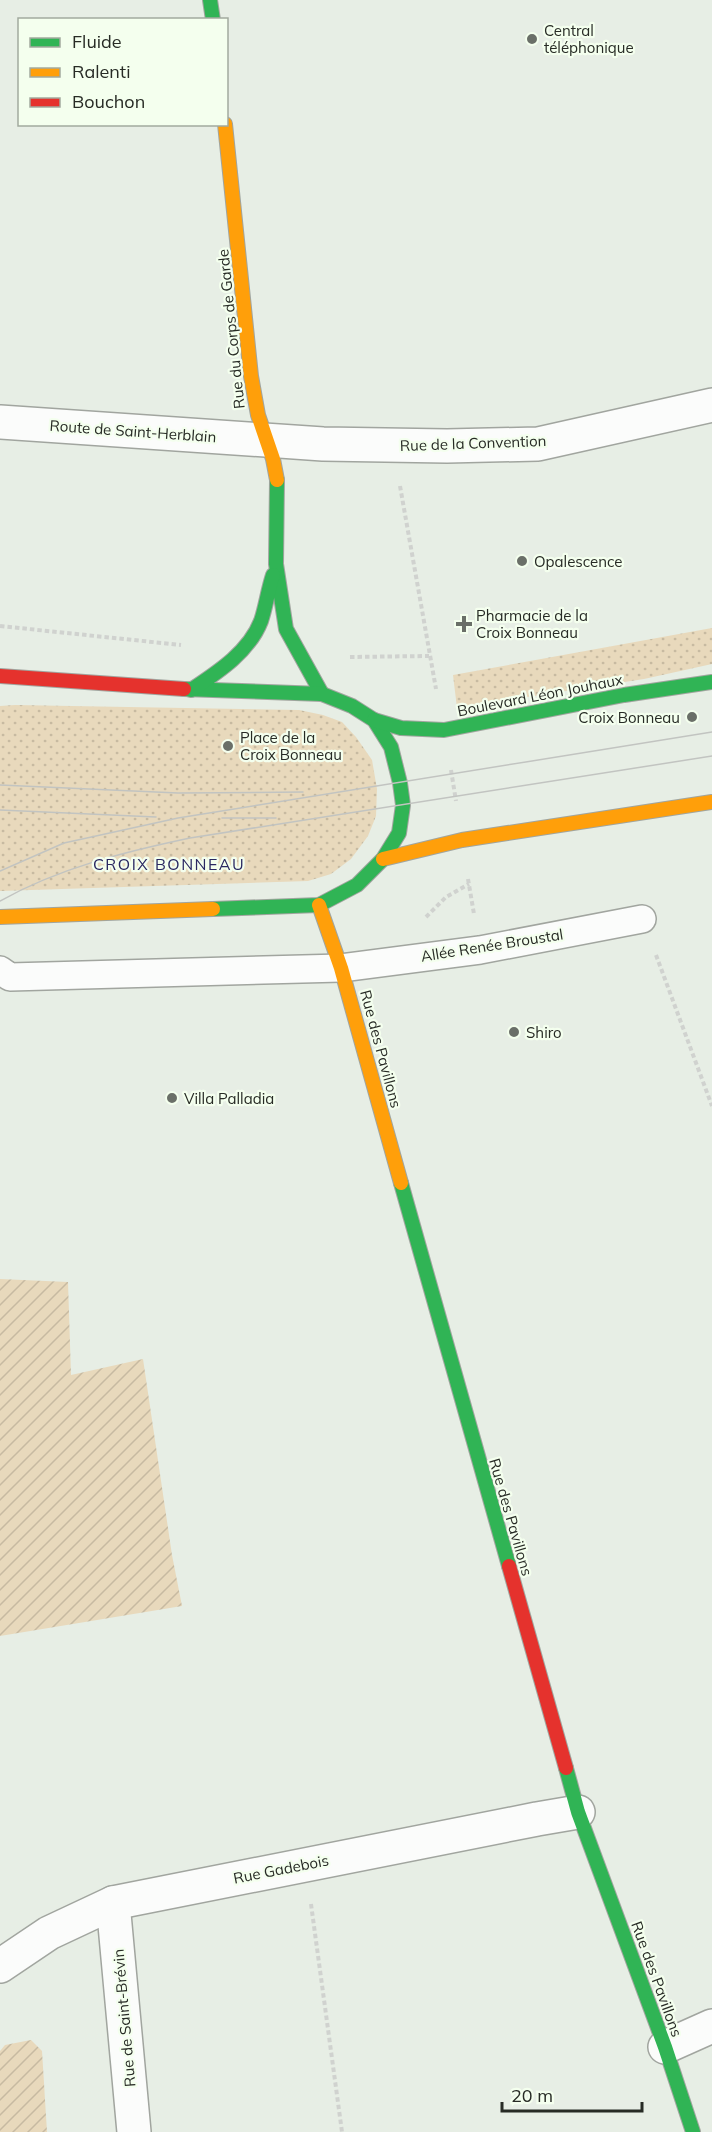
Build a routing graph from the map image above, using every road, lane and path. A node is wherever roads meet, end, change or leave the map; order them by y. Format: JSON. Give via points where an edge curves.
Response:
{"nodes":[{"id":1,"x":210,"y":0,"type":"edge"},
{"id":2,"x":213,"y":18,"type":"edge"},
{"id":3,"x":225,"y":126,"type":"edge"},
{"id":4,"x":712,"y":405,"type":"edge"},
{"id":5,"x":0,"y":422,"type":"edge"},
{"id":6,"x":267,"y":441,"type":"junction"},
{"id":7,"x":276,"y":564,"type":"junction"},
{"id":8,"x":0,"y":676,"type":"edge"},
{"id":9,"x":712,"y":682,"type":"edge"},
{"id":10,"x":191,"y":690,"type":"junction"},
{"id":11,"x":322,"y":694,"type":"junction"},
{"id":12,"x":374,"y":720,"type":"junction"},
{"id":13,"x":712,"y":802,"type":"edge"},
{"id":14,"x":383,"y":859,"type":"junction"},
{"id":15,"x":474,"y":881,"type":"dead end"},
{"id":16,"x":319,"y":905,"type":"junction"},
{"id":17,"x":2,"y":918,"type":"edge"},
{"id":18,"x":642,"y":919,"type":"joint"},
{"id":19,"x":399,"y":960,"type":"junction"},
{"id":20,"x":341,"y":968,"type":"junction"},
{"id":21,"x":0,"y":970,"type":"edge"},
{"id":22,"x":712,"y":1106,"type":"edge"},
{"id":23,"x":578,"y":1812,"type":"junction"},
{"id":24,"x":305,"y":1864,"type":"junction"},
{"id":25,"x":113,"y":1903,"type":"junction"},
{"id":26,"x":0,"y":1966,"type":"edge"},
{"id":27,"x":712,"y":2026,"type":"edge"},
{"id":28,"x":665,"y":2047,"type":"junction"},
{"id":29,"x":134,"y":2132,"type":"edge"},
{"id":30,"x":342,"y":2132,"type":"edge"},
{"id":31,"x":693,"y":2132,"type":"edge"}],
"edges":[{"from":1,"to":2,"type":"street"},
{"from":3,"to":6,"type":"street","name":"Rue du Corps de Garde","via":[[251,376]]},
{"from":4,"to":6,"type":"street","name":"Rue de la Convention","via":[[538,444],[392,446]]},
{"from":5,"to":6,"type":"street","name":"Route de Saint-Herblain"},
{"from":6,"to":7,"type":"street","name":"Rue du Corps de Garde","via":[[277,480]]},
{"from":7,"to":10,"type":"street","name":"Rue du Corps de Garde","via":[[259,625],[220,671]]},
{"from":7,"to":11,"type":"street","name":"Rue du Corps de Garde","via":[[286,629]]},
{"from":8,"to":10,"type":"street"},
{"from":9,"to":12,"type":"street","name":"Boulevard Léon Jouhaux","via":[[444,730],[401,728]]},
{"from":10,"to":11,"type":"street"},
{"from":11,"to":12,"type":"street"},
{"from":12,"to":14,"type":"street","via":[[391,747],[403,805],[399,833]]},
{"from":13,"to":14,"type":"street","via":[[462,840]]},
{"from":14,"to":16,"type":"street","via":[[357,885]]},
{"from":15,"to":19,"type":"path","via":[[446,897],[397,947]]},
{"from":16,"to":17,"type":"street"},
{"from":16,"to":20,"type":"street","name":"Rue des Pavillons"},
{"from":18,"to":19,"type":"lane","name":"Allée Renée Broustal","via":[[480,950]]},
{"from":18,"to":22,"type":"path"},
{"from":19,"to":20,"type":"lane","name":"Allée Renée Broustal"},
{"from":20,"to":21,"type":"lane","name":"Allée Renée Broustal","via":[[10,977]]},
{"from":20,"to":23,"type":"street","name":"Rue des Pavillons"},
{"from":23,"to":24,"type":"street","name":"Rue Gadebois"},
{"from":23,"to":28,"type":"street","name":"Rue des Pavillons"},
{"from":24,"to":25,"type":"street","name":"Rue Gadebois"},
{"from":24,"to":30,"type":"path"},
{"from":25,"to":26,"type":"street","name":"Rue Gadebois","via":[[49,1933]]},
{"from":25,"to":29,"type":"street","name":"Rue de Saint-Brévin"},
{"from":27,"to":28,"type":"street"},
{"from":28,"to":31,"type":"street","name":"Rue des Pavillons"}]}
